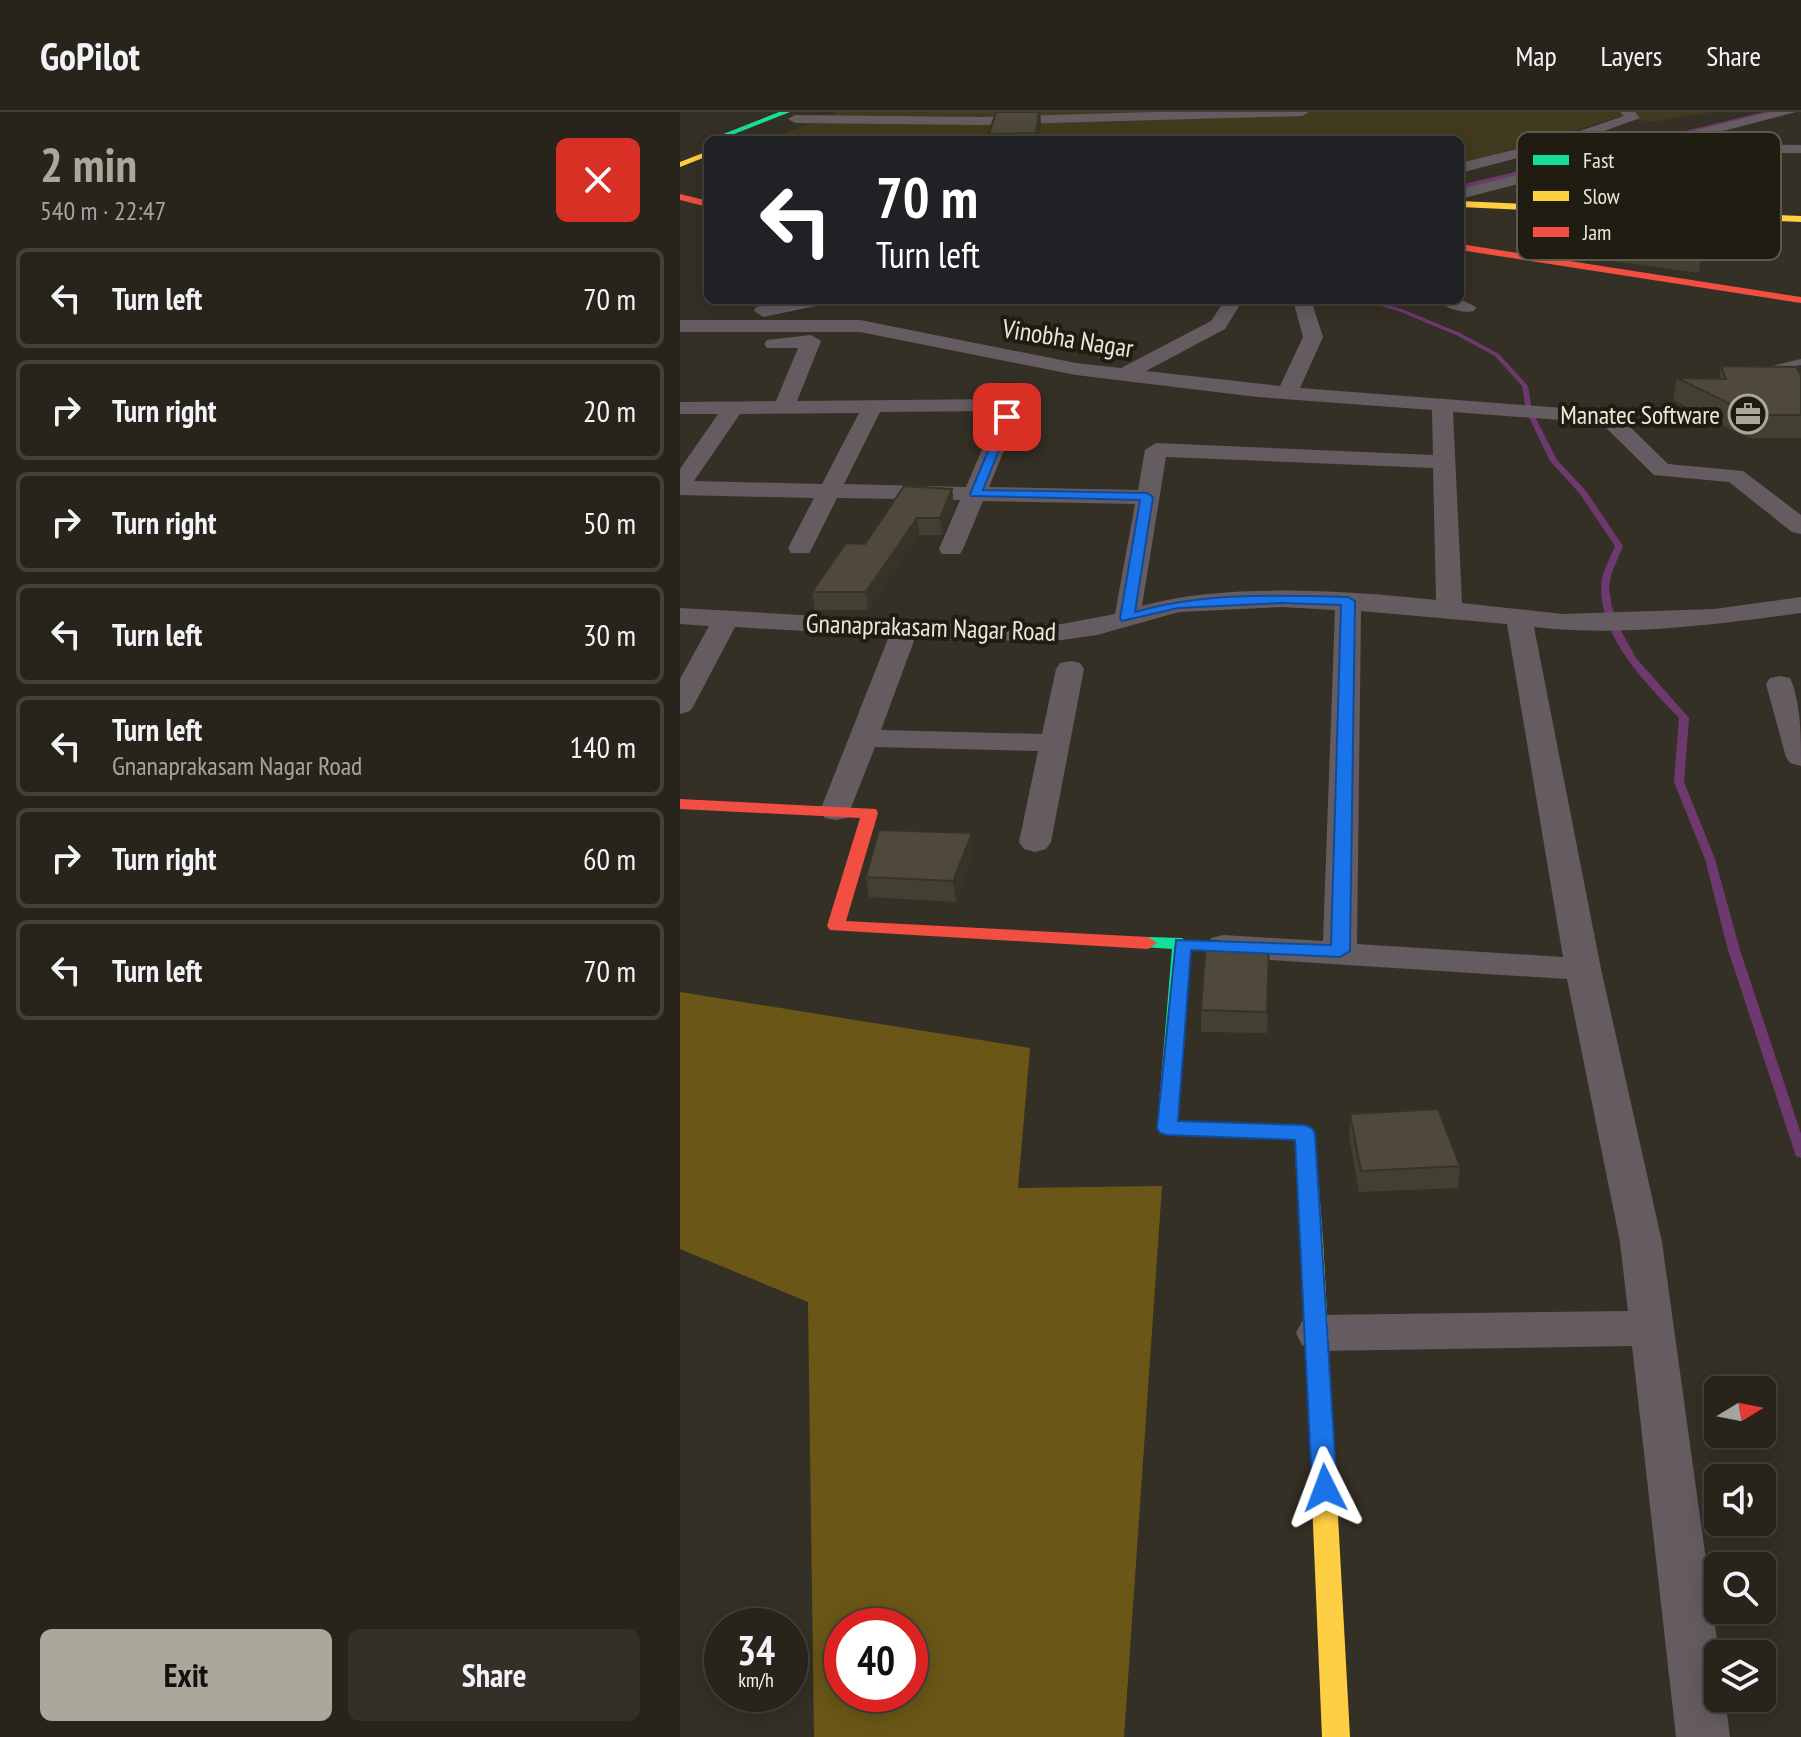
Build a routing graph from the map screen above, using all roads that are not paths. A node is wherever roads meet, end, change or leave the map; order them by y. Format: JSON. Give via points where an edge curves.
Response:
{"nodes":[{"id":1,"x":814,"y":112,"type":"edge"},
{"id":2,"x":1302,"y":112,"type":"edge"},
{"id":3,"x":1627,"y":112,"type":"edge"},
{"id":4,"x":1789,"y":112,"type":"edge"},
{"id":5,"x":791,"y":116,"type":"edge"},
{"id":6,"x":1752,"y":120,"type":"junction"},
{"id":7,"x":1591,"y":132,"type":"edge"},
{"id":8,"x":1700,"y":132,"type":"edge"},
{"id":9,"x":1792,"y":135,"type":"edge"},
{"id":10,"x":726,"y":136,"type":"edge"},
{"id":11,"x":748,"y":136,"type":"edge"},
{"id":12,"x":704,"y":143,"type":"edge"},
{"id":13,"x":1781,"y":149,"type":"edge"},
{"id":14,"x":1801,"y":149,"type":"edge"},
{"id":15,"x":680,"y":152,"type":"edge"},
{"id":16,"x":1517,"y":153,"type":"edge"},
{"id":17,"x":704,"y":155,"type":"edge"},
{"id":18,"x":680,"y":165,"type":"edge"},
{"id":19,"x":1464,"y":167,"type":"edge"},
{"id":20,"x":1517,"y":179,"type":"edge"},
{"id":21,"x":1464,"y":193,"type":"edge"},
{"id":22,"x":680,"y":197,"type":"edge"},
{"id":23,"x":1464,"y":204,"type":"edge"},
{"id":24,"x":1517,"y":206,"type":"edge"},
{"id":25,"x":698,"y":214,"type":"edge"},
{"id":26,"x":1781,"y":218,"type":"edge"},
{"id":27,"x":1801,"y":219,"type":"edge"},
{"id":28,"x":1464,"y":248,"type":"edge"},
{"id":29,"x":1517,"y":256,"type":"edge"},
{"id":30,"x":1464,"y":260,"type":"edge"},
{"id":31,"x":1544,"y":260,"type":"edge"},
{"id":32,"x":1801,"y":300,"type":"edge"},
{"id":33,"x":797,"y":304,"type":"edge"},
{"id":34,"x":1231,"y":304,"type":"edge"},
{"id":35,"x":1303,"y":304,"type":"edge"},
{"id":36,"x":1458,"y":304,"type":"edge"},
{"id":37,"x":1467,"y":307,"type":"dead end"},
{"id":38,"x":1801,"y":311,"type":"edge"},
{"id":39,"x":680,"y":325,"type":"edge"},
{"id":40,"x":738,"y":346,"type":"dead end"},
{"id":41,"x":1801,"y":362,"type":"edge"},
{"id":42,"x":1769,"y":368,"type":"edge"},
{"id":43,"x":1124,"y":375,"type":"junction"},
{"id":44,"x":1287,"y":393,"type":"junction"},
{"id":45,"x":1442,"y":404,"type":"junction"},
{"id":46,"x":873,"y":406,"type":"junction"},
{"id":47,"x":734,"y":407,"type":"junction"},
{"id":48,"x":784,"y":407,"type":"junction"},
{"id":49,"x":680,"y":408,"type":"edge"},
{"id":50,"x":1444,"y":462,"type":"junction"},
{"id":51,"x":680,"y":487,"type":"edge"},
{"id":52,"x":828,"y":491,"type":"junction"},
{"id":53,"x":976,"y":494,"type":"junction"},
{"id":54,"x":1147,"y":497,"type":"junction"},
{"id":55,"x":1801,"y":527,"type":"edge"},
{"id":56,"x":800,"y":548,"type":"dead end"},
{"id":57,"x":951,"y":549,"type":"dead end"},
{"id":58,"x":1348,"y":601,"type":"junction"},
{"id":59,"x":1801,"y":605,"type":"edge"},
{"id":60,"x":1449,"y":610,"type":"junction"},
{"id":61,"x":680,"y":616,"type":"edge"},
{"id":62,"x":1519,"y":617,"type":"junction"},
{"id":63,"x":1127,"y":618,"type":"junction"},
{"id":64,"x":726,"y":619,"type":"junction"},
{"id":65,"x":905,"y":629,"type":"junction"},
{"id":66,"x":1070,"y":669,"type":"dead end"},
{"id":67,"x":1780,"y":684,"type":"dead end"},
{"id":68,"x":680,"y":705,"type":"edge"},
{"id":69,"x":864,"y":738,"type":"junction"},
{"id":70,"x":1057,"y":743,"type":"junction"},
{"id":71,"x":1801,"y":757,"type":"edge"},
{"id":72,"x":680,"y":804,"type":"edge"},
{"id":73,"x":836,"y":811,"type":"junction"},
{"id":74,"x":1035,"y":842,"type":"dead end"},
{"id":75,"x":1182,"y":944,"type":"junction"},
{"id":76,"x":1340,"y":951,"type":"junction"},
{"id":77,"x":1583,"y":969,"type":"junction"},
{"id":78,"x":1652,"y":1328,"type":"junction"},
{"id":79,"x":1318,"y":1333,"type":"junction"},
{"id":80,"x":1336,"y":1737,"type":"edge"},
{"id":81,"x":1703,"y":1737,"type":"edge"}],
"edges":[{"from":1,"to":5,"type":"main road"},
{"from":2,"to":5,"type":"street","via":[[1093,124]]},
{"from":3,"to":7,"type":"street","via":[[1633,118]]},
{"from":4,"to":6,"type":"street"},
{"from":5,"to":10,"type":"main road"},
{"from":5,"to":11,"type":"main road"},
{"from":6,"to":8,"type":"street"},
{"from":6,"to":9,"type":"street"},
{"from":12,"to":15,"type":"main road"},
{"from":13,"to":14,"type":"street"},
{"from":16,"to":19,"type":"street"},
{"from":17,"to":18,"type":"main road"},
{"from":20,"to":21,"type":"street"},
{"from":22,"to":25,"type":"main road"},
{"from":23,"to":24,"type":"main road"},
{"from":26,"to":27,"type":"main road"},
{"from":28,"to":29,"type":"main road"},
{"from":30,"to":38,"type":"main road"},
{"from":31,"to":32,"type":"main road"},
{"from":33,"to":39,"type":"street"},
{"from":34,"to":43,"type":"street","via":[[1218,325]]},
{"from":35,"to":44,"type":"street","via":[[1313,337]]},
{"from":36,"to":37,"type":"street"},
{"from":39,"to":43,"type":"street","name":"Vinobha Nagar","via":[[860,326]]},
{"from":40,"to":48,"type":"street","via":[[811,341]]},
{"from":41,"to":42,"type":"lane"},
{"from":43,"to":44,"type":"street","name":"Vinobha Nagar"},
{"from":44,"to":45,"type":"street","name":"Vinobha Nagar"},
{"from":45,"to":50,"type":"street"},
{"from":45,"to":55,"type":"street","name":"Vinobha Nagar","via":[[1607,417],[1662,470],[1735,476]]},
{"from":46,"to":48,"type":"street"},
{"from":46,"to":52,"type":"street"},
{"from":46,"to":53,"type":"street","via":[[1004,411]]},
{"from":47,"to":48,"type":"street"},
{"from":47,"to":49,"type":"street"},
{"from":47,"to":51,"type":"street"},
{"from":50,"to":54,"type":"street","via":[[1156,450]]},
{"from":50,"to":60,"type":"street"},
{"from":51,"to":52,"type":"street"},
{"from":52,"to":53,"type":"street"},
{"from":52,"to":56,"type":"street"},
{"from":53,"to":54,"type":"street"},
{"from":53,"to":57,"type":"street"},
{"from":54,"to":63,"type":"street"},
{"from":58,"to":60,"type":"street","name":"Gnanaprakasam Nagar Road"},
{"from":58,"to":63,"type":"street","name":"Gnanaprakasam Nagar Road","via":[[1177,604]]},
{"from":58,"to":76,"type":"street"},
{"from":59,"to":62,"type":"street","name":"Gnanaprakasam Nagar Road","via":[[1714,617],[1563,622]]},
{"from":60,"to":62,"type":"street","name":"Gnanaprakasam Nagar Road"},
{"from":61,"to":64,"type":"street","name":"Gnanaprakasam Nagar Road"},
{"from":62,"to":77,"type":"street"},
{"from":63,"to":65,"type":"street","name":"Gnanaprakasam Nagar Road","via":[[1062,632]]},
{"from":64,"to":65,"type":"street","name":"Gnanaprakasam Nagar Road"},
{"from":64,"to":68,"type":"street"},
{"from":65,"to":69,"type":"street"},
{"from":66,"to":70,"type":"street"},
{"from":67,"to":71,"type":"street"},
{"from":69,"to":70,"type":"street"},
{"from":69,"to":73,"type":"street"},
{"from":70,"to":74,"type":"street"},
{"from":72,"to":73,"type":"main road"},
{"from":73,"to":75,"type":"main road","via":[[870,813],[836,926]]},
{"from":75,"to":76,"type":"street"},
{"from":75,"to":79,"type":"main road","via":[[1167,1128],[1305,1133]]},
{"from":76,"to":77,"type":"street"},
{"from":77,"to":78,"type":"street","via":[[1641,1242]]},
{"from":78,"to":79,"type":"street"},
{"from":78,"to":81,"type":"street"},
{"from":79,"to":80,"type":"main road"}]}
